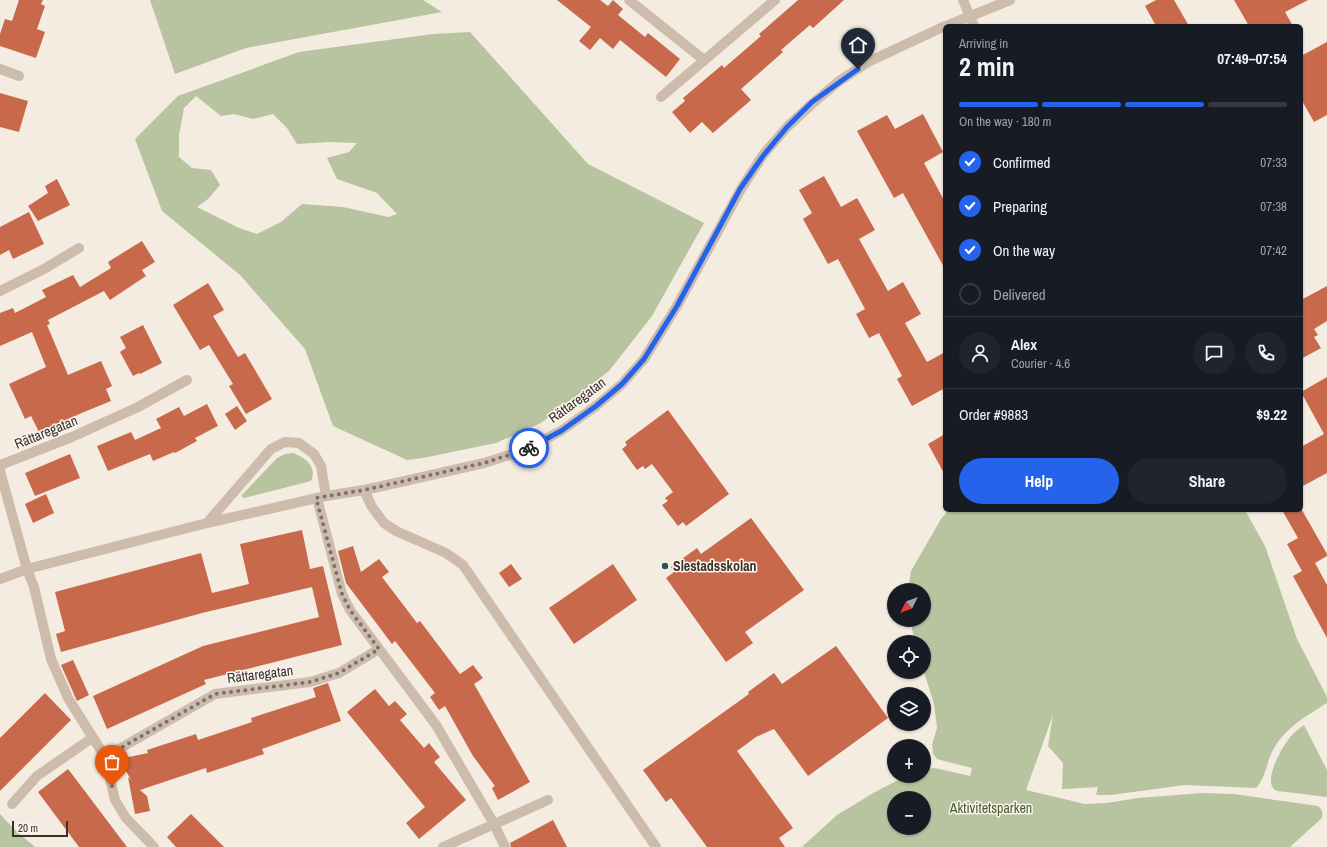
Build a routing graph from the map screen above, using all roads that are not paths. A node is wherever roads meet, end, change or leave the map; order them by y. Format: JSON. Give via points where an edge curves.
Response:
{"nodes":[{"id":1,"x":629,"y":0,"type":"edge"},
{"id":2,"x":774,"y":0,"type":"edge"},
{"id":3,"x":963,"y":0,"type":"edge"},
{"id":4,"x":1010,"y":0,"type":"edge"},
{"id":5,"x":969,"y":16,"type":"junction"},
{"id":6,"x":951,"y":24,"type":"edge"},
{"id":7,"x":973,"y":24,"type":"edge"},
{"id":8,"x":943,"y":27,"type":"edge"},
{"id":9,"x":704,"y":60,"type":"junction"},
{"id":10,"x":0,"y":69,"type":"edge"},
{"id":11,"x":19,"y":76,"type":"dead end"},
{"id":12,"x":661,"y":97,"type":"dead end"},
{"id":13,"x":79,"y":248,"type":"dead end"},
{"id":14,"x":0,"y":291,"type":"edge"},
{"id":15,"x":187,"y":380,"type":"dead end"},
{"id":16,"x":0,"y":465,"type":"edge"},
{"id":17,"x":0,"y":471,"type":"edge"},
{"id":18,"x":364,"y":490,"type":"junction"},
{"id":19,"x":321,"y":497,"type":"junction"},
{"id":20,"x":207,"y":523,"type":"junction"},
{"id":21,"x":27,"y":569,"type":"junction"},
{"id":22,"x":0,"y":579,"type":"edge"},
{"id":23,"x":379,"y":649,"type":"junction"},
{"id":24,"x":92,"y":738,"type":"junction"},
{"id":25,"x":105,"y":757,"type":"junction"},
{"id":26,"x":548,"y":800,"type":"dead end"},
{"id":27,"x":12,"y":804,"type":"dead end"},
{"id":28,"x":494,"y":824,"type":"junction"},
{"id":29,"x":154,"y":847,"type":"edge"},
{"id":30,"x":443,"y":847,"type":"edge"},
{"id":31,"x":505,"y":847,"type":"edge"},
{"id":32,"x":656,"y":847,"type":"edge"}],
"edges":[{"from":1,"to":9,"type":"street"},
{"from":2,"to":9,"type":"street"},
{"from":3,"to":5,"type":"street"},
{"from":4,"to":5,"type":"street","name":"Rättaregatan"},
{"from":5,"to":6,"type":"street","name":"Rättaregatan"},
{"from":5,"to":7,"type":"street"},
{"from":8,"to":18,"type":"street","name":"Rättaregatan","via":[[868,62],[812,102],[787,127],[740,189],[677,306],[644,359],[622,384],[596,406],[561,431],[522,451],[484,463]]},
{"from":9,"to":12,"type":"street"},
{"from":10,"to":11,"type":"street"},
{"from":13,"to":14,"type":"street"},
{"from":15,"to":16,"type":"street","name":"Rättaregatan","via":[[132,410]]},
{"from":17,"to":21,"type":"street"},
{"from":18,"to":19,"type":"street","name":"Rättaregatan"},
{"from":18,"to":32,"type":"street","via":[[384,523],[396,532],[446,553],[463,565]]},
{"from":19,"to":20,"type":"street","name":"Rättaregatan"},
{"from":19,"to":20,"type":"street","via":[[321,466],[314,454],[299,443],[285,442],[271,449]]},
{"from":19,"to":23,"type":"street","via":[[342,594],[350,610]]},
{"from":20,"to":21,"type":"street","name":"Rättaregatan"},
{"from":21,"to":22,"type":"street","name":"Rättaregatan"},
{"from":21,"to":24,"type":"street","via":[[52,659],[68,698]]},
{"from":23,"to":25,"type":"street","name":"Rättaregatan","via":[[339,673],[310,682],[215,694]]},
{"from":23,"to":28,"type":"street","via":[[436,725]]},
{"from":24,"to":25,"type":"street"},
{"from":24,"to":27,"type":"street","via":[[37,776]]},
{"from":25,"to":29,"type":"street","via":[[115,800],[126,818]]},
{"from":26,"to":28,"type":"street"},
{"from":28,"to":30,"type":"street"},
{"from":28,"to":31,"type":"street"}]}
